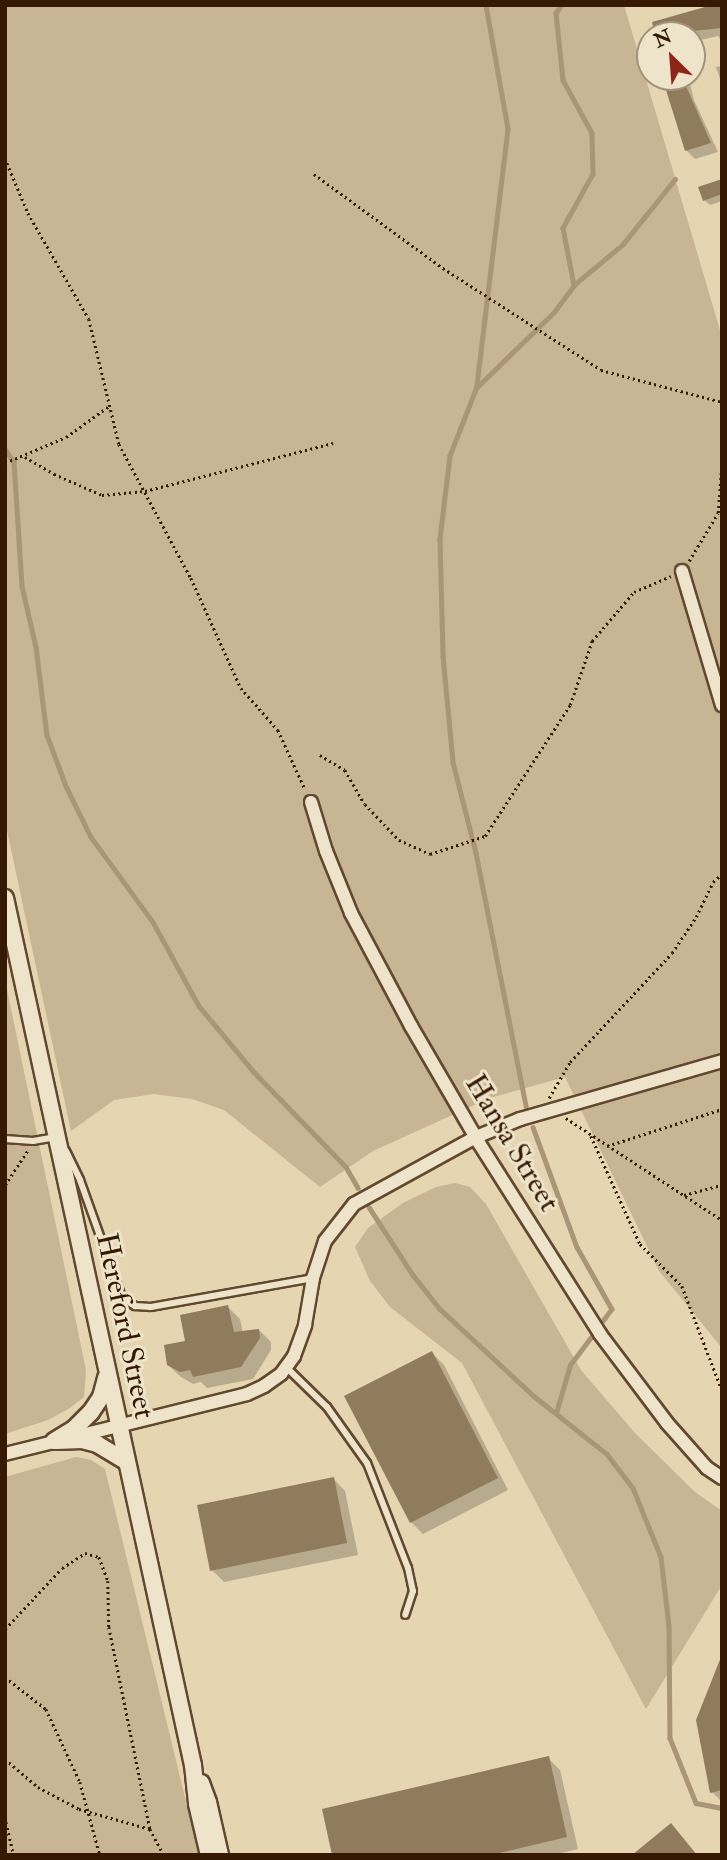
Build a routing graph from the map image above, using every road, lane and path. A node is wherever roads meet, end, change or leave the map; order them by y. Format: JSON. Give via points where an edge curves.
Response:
{"nodes":[{"id":1,"x":5,"y":158,"type":"edge"},
{"id":2,"x":314,"y":174,"type":"dead end"},
{"id":3,"x":722,"y":402,"type":"edge"},
{"id":4,"x":110,"y":405,"type":"junction"},
{"id":5,"x":333,"y":443,"type":"dead end"},
{"id":6,"x":25,"y":457,"type":"junction"},
{"id":7,"x":722,"y":460,"type":"edge"},
{"id":8,"x":5,"y":463,"type":"edge"},
{"id":9,"x":145,"y":491,"type":"junction"},
{"id":10,"x":682,"y":571,"type":"junction"},
{"id":11,"x":722,"y":705,"type":"edge"},
{"id":12,"x":320,"y":755,"type":"dead end"},
{"id":13,"x":311,"y":802,"type":"joint"},
{"id":14,"x":722,"y":874,"type":"edge"},
{"id":15,"x":5,"y":898,"type":"edge"},
{"id":16,"x":722,"y":1061,"type":"edge"},
{"id":17,"x":556,"y":1109,"type":"junction"},
{"id":18,"x":722,"y":1109,"type":"edge"},
{"id":19,"x":540,"y":1113,"type":"junction"},
{"id":20,"x":591,"y":1136,"type":"junction"},
{"id":21,"x":56,"y":1137,"type":"junction"},
{"id":22,"x":476,"y":1137,"type":"junction"},
{"id":23,"x":5,"y":1139,"type":"edge"},
{"id":24,"x":33,"y":1141,"type":"junction"},
{"id":25,"x":607,"y":1146,"type":"junction"},
{"id":26,"x":5,"y":1185,"type":"edge"},
{"id":27,"x":722,"y":1187,"type":"edge"},
{"id":28,"x":684,"y":1195,"type":"junction"},
{"id":29,"x":722,"y":1220,"type":"edge"},
{"id":30,"x":313,"y":1278,"type":"junction"},
{"id":31,"x":103,"y":1348,"type":"junction"},
{"id":32,"x":286,"y":1367,"type":"junction"},
{"id":33,"x":722,"y":1391,"type":"edge"},
{"id":34,"x":117,"y":1427,"type":"junction"},
{"id":35,"x":54,"y":1441,"type":"junction"},
{"id":36,"x":5,"y":1454,"type":"edge"},
{"id":37,"x":125,"y":1461,"type":"junction"},
{"id":38,"x":722,"y":1478,"type":"edge"},
{"id":39,"x":405,"y":1615,"type":"dead end"},
{"id":40,"x":5,"y":1629,"type":"edge"},
{"id":41,"x":5,"y":1677,"type":"edge"},
{"id":42,"x":5,"y":1759,"type":"edge"},
{"id":43,"x":193,"y":1765,"type":"junction"},
{"id":44,"x":88,"y":1811,"type":"junction"},
{"id":45,"x":5,"y":1817,"type":"edge"},
{"id":46,"x":150,"y":1829,"type":"junction"},
{"id":47,"x":14,"y":1855,"type":"edge"},
{"id":48,"x":100,"y":1855,"type":"edge"},
{"id":49,"x":164,"y":1855,"type":"edge"},
{"id":50,"x":209,"y":1855,"type":"edge"},
{"id":51,"x":220,"y":1855,"type":"edge"}],
"edges":[{"from":1,"to":4,"type":"path","via":[[28,213],[89,319]]},
{"from":2,"to":3,"type":"path","via":[[443,268],[601,370]]},
{"from":4,"to":6,"type":"path","via":[[66,437]]},
{"from":4,"to":9,"type":"path","via":[[119,444]]},
{"from":5,"to":9,"type":"path"},
{"from":6,"to":8,"type":"path"},
{"from":6,"to":9,"type":"path","via":[[102,495]]},
{"from":7,"to":10,"type":"path","via":[[718,513]]},
{"from":9,"to":13,"type":"path","via":[[241,688],[278,730]]},
{"from":10,"to":11,"type":"street"},
{"from":10,"to":12,"type":"path","via":[[634,592],[592,641],[570,705],[485,836],[430,854],[399,839],[365,804],[345,770]]},
{"from":13,"to":22,"type":"street","name":"Hansa Street","via":[[351,913]]},
{"from":14,"to":19,"type":"path","via":[[672,953],[570,1062]]},
{"from":15,"to":21,"type":"main road","name":"Hereford Street"},
{"from":16,"to":17,"type":"street"},
{"from":17,"to":19,"type":"street"},
{"from":17,"to":20,"type":"path"},
{"from":18,"to":25,"type":"path"},
{"from":19,"to":22,"type":"street"},
{"from":20,"to":25,"type":"path"},
{"from":20,"to":33,"type":"path","via":[[640,1244],[682,1286]]},
{"from":21,"to":24,"type":"lane"},
{"from":21,"to":30,"type":"lane","via":[[80,1180],[122,1297],[135,1306]]},
{"from":21,"to":31,"type":"main road","name":"Hereford Street"},
{"from":22,"to":30,"type":"street","via":[[354,1204],[325,1241]]},
{"from":22,"to":38,"type":"street","name":"Hansa Street","via":[[600,1334],[667,1423],[707,1468]]},
{"from":23,"to":24,"type":"lane"},
{"from":24,"to":26,"type":"path"},
{"from":25,"to":28,"type":"path"},
{"from":27,"to":28,"type":"path"},
{"from":28,"to":29,"type":"path"},
{"from":30,"to":32,"type":"street","via":[[305,1325]]},
{"from":31,"to":34,"type":"main road","name":"Hereford Street"},
{"from":31,"to":35,"type":"main road","via":[[106,1381],[101,1396],[74,1429]]},
{"from":32,"to":34,"type":"street","via":[[247,1394]]},
{"from":32,"to":39,"type":"lane","via":[[327,1407],[367,1463],[408,1568],[413,1591]]},
{"from":34,"to":35,"type":"street"},
{"from":34,"to":37,"type":"main road","name":"Hereford Street"},
{"from":35,"to":36,"type":"street"},
{"from":35,"to":37,"type":"main road","via":[[97,1444]]},
{"from":37,"to":43,"type":"main road","name":"Hereford Street"},
{"from":40,"to":46,"type":"path","via":[[62,1568],[85,1553],[99,1557],[108,1581],[109,1627]]},
{"from":41,"to":44,"type":"path","via":[[46,1709]]},
{"from":42,"to":44,"type":"path","via":[[38,1787]]},
{"from":43,"to":50,"type":"main road","name":"Hereford Street"},
{"from":43,"to":51,"type":"main road","name":"Hereford Street","via":[[208,1802]]},
{"from":44,"to":46,"type":"path"},
{"from":44,"to":48,"type":"path"},
{"from":45,"to":47,"type":"path"},
{"from":46,"to":49,"type":"path"}]}
